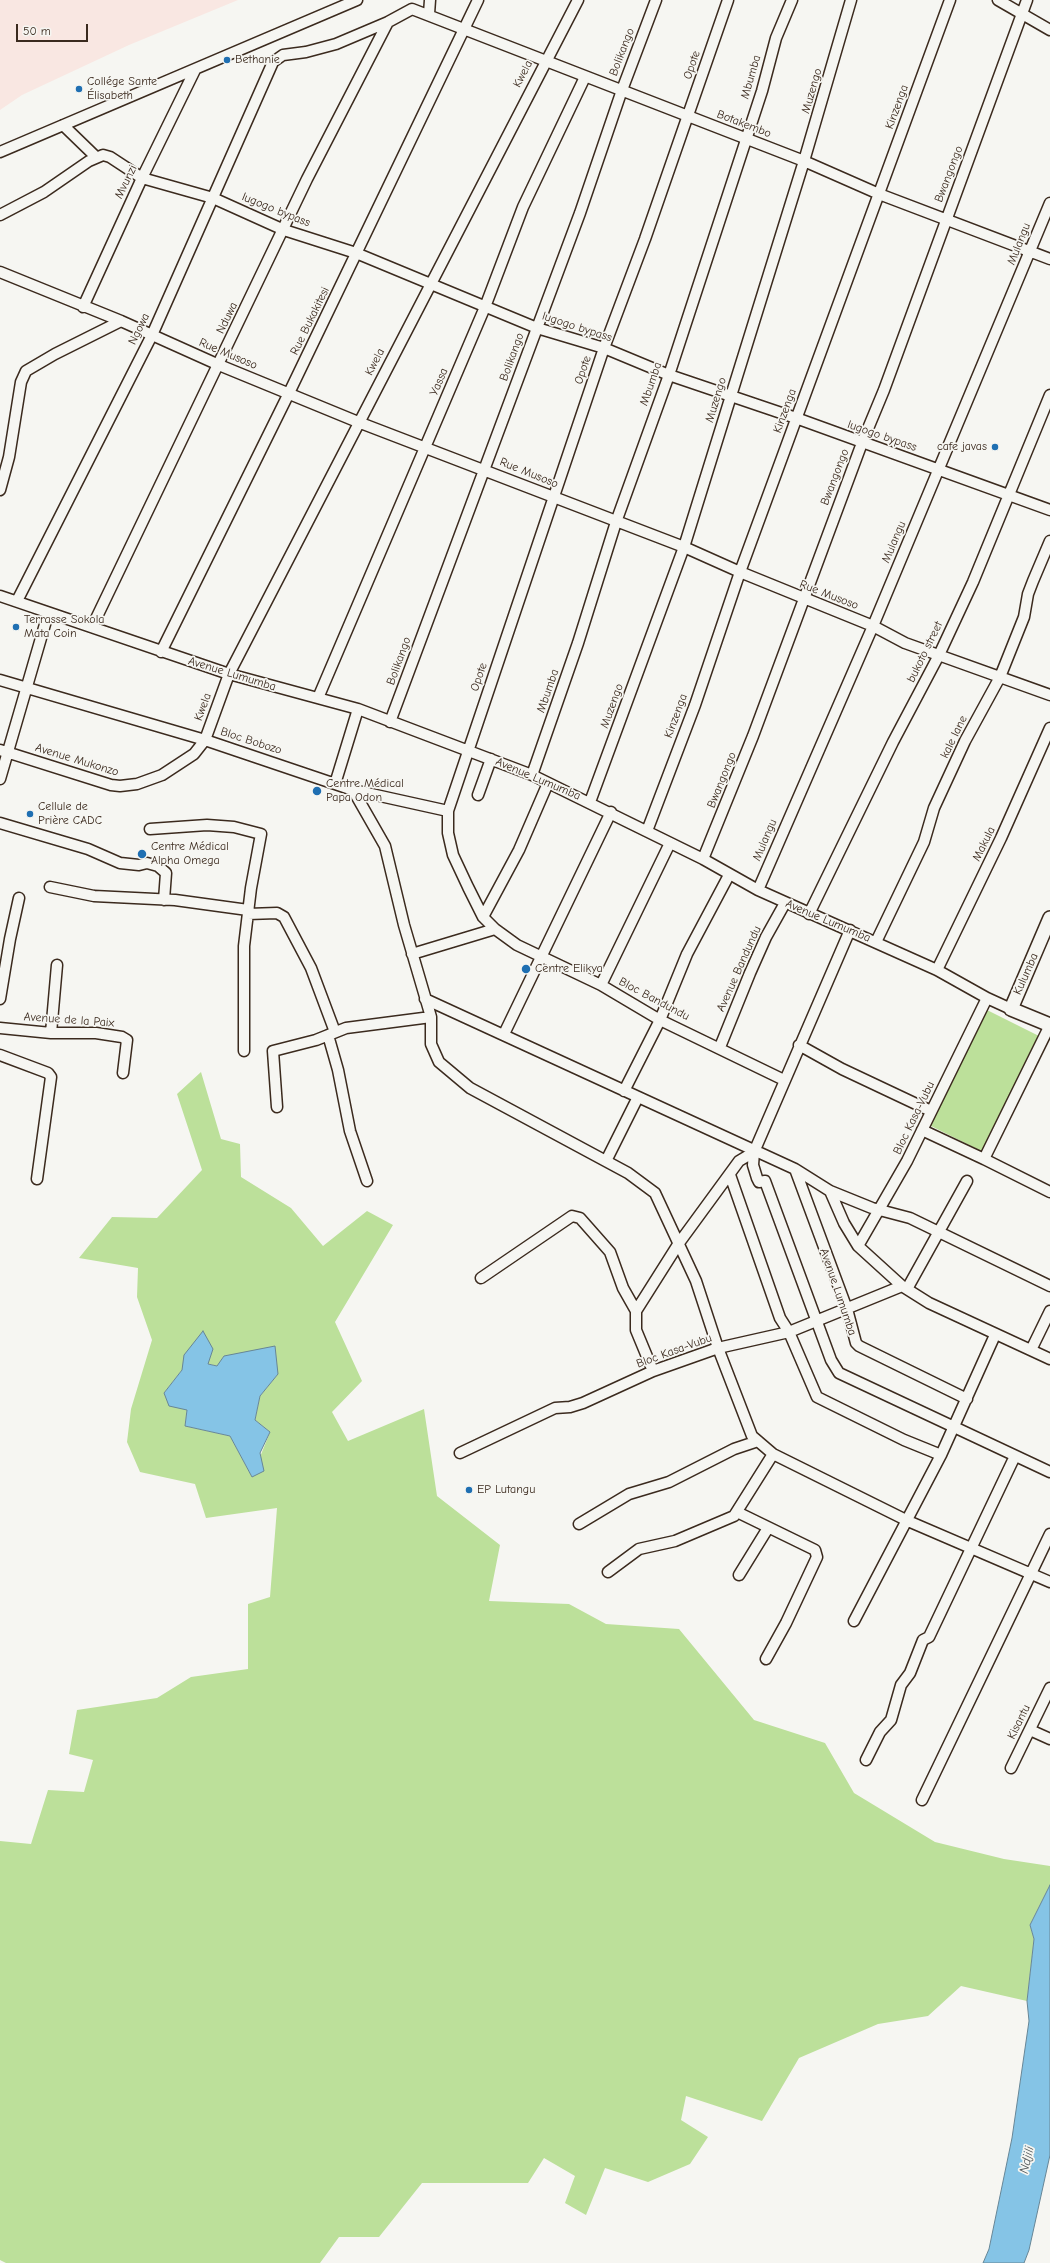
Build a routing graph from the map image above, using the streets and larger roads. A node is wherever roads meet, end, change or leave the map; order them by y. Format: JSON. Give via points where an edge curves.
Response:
{"nodes":[{"id":1,"x":358,"y":0,"type":"edge"},
{"id":2,"x":430,"y":0,"type":"edge"},
{"id":3,"x":478,"y":0,"type":"edge"},
{"id":4,"x":578,"y":0,"type":"edge"},
{"id":5,"x":656,"y":0,"type":"edge"},
{"id":6,"x":728,"y":0,"type":"edge"},
{"id":7,"x":792,"y":0,"type":"edge"},
{"id":8,"x":851,"y":0,"type":"edge"},
{"id":9,"x":950,"y":0,"type":"edge"},
{"id":10,"x":998,"y":0,"type":"edge"},
{"id":11,"x":1026,"y":0,"type":"edge"},
{"id":12,"x":429,"y":14,"type":"junction"},
{"id":13,"x":1021,"y":14,"type":"junction"},
{"id":14,"x":388,"y":22,"type":"junction"},
{"id":15,"x":464,"y":28,"type":"junction"},
{"id":16,"x":1050,"y":30,"type":"edge"},
{"id":17,"x":546,"y":60,"type":"junction"},
{"id":18,"x":273,"y":62,"type":"joint"},
{"id":19,"x":195,"y":70,"type":"junction"},
{"id":20,"x":585,"y":77,"type":"junction"},
{"id":21,"x":622,"y":90,"type":"junction"},
{"id":22,"x":688,"y":117,"type":"junction"},
{"id":23,"x":63,"y":125,"type":"junction"},
{"id":24,"x":746,"y":138,"type":"junction"},
{"id":25,"x":0,"y":152,"type":"edge"},
{"id":26,"x":100,"y":156,"type":"junction"},
{"id":27,"x":804,"y":161,"type":"junction"},
{"id":28,"x":142,"y":178,"type":"junction"},
{"id":29,"x":879,"y":194,"type":"junction"},
{"id":30,"x":213,"y":198,"type":"junction"},
{"id":31,"x":1050,"y":203,"type":"edge"},
{"id":32,"x":0,"y":215,"type":"edge"},
{"id":33,"x":946,"y":219,"type":"junction"},
{"id":34,"x":284,"y":230,"type":"junction"},
{"id":35,"x":1030,"y":252,"type":"junction"},
{"id":36,"x":356,"y":253,"type":"junction"},
{"id":37,"x":1050,"y":259,"type":"edge"},
{"id":38,"x":0,"y":272,"type":"edge"},
{"id":39,"x":429,"y":285,"type":"junction"},
{"id":40,"x":82,"y":307,"type":"junction"},
{"id":41,"x":485,"y":307,"type":"junction"},
{"id":42,"x":121,"y":321,"type":"junction"},
{"id":43,"x":537,"y":328,"type":"junction"},
{"id":44,"x":152,"y":335,"type":"junction"},
{"id":45,"x":604,"y":348,"type":"junction"},
{"id":46,"x":219,"y":365,"type":"junction"},
{"id":47,"x":669,"y":375,"type":"junction"},
{"id":48,"x":289,"y":393,"type":"junction"},
{"id":49,"x":730,"y":395,"type":"junction"},
{"id":50,"x":1050,"y":395,"type":"edge"},
{"id":51,"x":796,"y":418,"type":"junction"},
{"id":52,"x":358,"y":422,"type":"junction"},
{"id":53,"x":862,"y":443,"type":"junction"},
{"id":54,"x":425,"y":447,"type":"junction"},
{"id":55,"x":4,"y":456,"type":"edge"},
{"id":56,"x":484,"y":469,"type":"junction"},
{"id":57,"x":939,"y":469,"type":"junction"},
{"id":58,"x":0,"y":490,"type":"edge"},
{"id":59,"x":1008,"y":496,"type":"junction"},
{"id":60,"x":554,"y":497,"type":"junction"},
{"id":61,"x":1050,"y":510,"type":"edge"},
{"id":62,"x":616,"y":522,"type":"junction"},
{"id":63,"x":1050,"y":541,"type":"edge"},
{"id":64,"x":684,"y":547,"type":"junction"},
{"id":65,"x":740,"y":572,"type":"junction"},
{"id":66,"x":0,"y":596,"type":"edge"},
{"id":67,"x":804,"y":599,"type":"junction"},
{"id":68,"x":17,"y":601,"type":"junction"},
{"id":69,"x":48,"y":614,"type":"junction"},
{"id":70,"x":873,"y":626,"type":"junction"},
{"id":71,"x":92,"y":627,"type":"junction"},
{"id":72,"x":161,"y":652,"type":"junction"},
{"id":73,"x":939,"y":655,"type":"junction"},
{"id":74,"x":229,"y":674,"type":"junction"},
{"id":75,"x":1000,"y":677,"type":"junction"},
{"id":76,"x":0,"y":680,"type":"edge"},
{"id":77,"x":26,"y":688,"type":"junction"},
{"id":78,"x":1050,"y":695,"type":"edge"},
{"id":79,"x":318,"y":698,"type":"junction"},
{"id":80,"x":358,"y":709,"type":"junction"},
{"id":81,"x":390,"y":722,"type":"junction"},
{"id":82,"x":1050,"y":728,"type":"edge"},
{"id":83,"x":205,"y":740,"type":"junction"},
{"id":84,"x":468,"y":750,"type":"junction"},
{"id":85,"x":4,"y":751,"type":"edge"},
{"id":86,"x":491,"y":759,"type":"junction"},
{"id":87,"x":532,"y":775,"type":"junction"},
{"id":88,"x":0,"y":779,"type":"edge"},
{"id":89,"x":548,"y":783,"type":"junction"},
{"id":90,"x":336,"y":784,"type":"junction"},
{"id":91,"x":353,"y":790,"type":"junction"},
{"id":92,"x":478,"y":795,"type":"dead end"},
{"id":93,"x":590,"y":802,"type":"junction"},
{"id":94,"x":448,"y":811,"type":"junction"},
{"id":95,"x":611,"y":812,"type":"junction"},
{"id":96,"x":0,"y":823,"type":"edge"},
{"id":97,"x":150,"y":829,"type":"dead end"},
{"id":98,"x":647,"y":831,"type":"junction"},
{"id":99,"x":670,"y":843,"type":"junction"},
{"id":100,"x":703,"y":859,"type":"junction"},
{"id":101,"x":729,"y":875,"type":"junction"},
{"id":102,"x":50,"y":887,"type":"dead end"},
{"id":103,"x":758,"y":890,"type":"junction"},
{"id":104,"x":19,"y":898,"type":"dead end"},
{"id":105,"x":164,"y":900,"type":"junction"},
{"id":106,"x":785,"y":903,"type":"junction"},
{"id":107,"x":248,"y":912,"type":"junction"},
{"id":108,"x":808,"y":914,"type":"junction"},
{"id":109,"x":483,"y":917,"type":"junction"},
{"id":110,"x":1050,"y":918,"type":"edge"},
{"id":111,"x":495,"y":930,"type":"junction"},
{"id":112,"x":850,"y":930,"type":"junction"},
{"id":113,"x":876,"y":942,"type":"junction"},
{"id":114,"x":412,"y":954,"type":"junction"},
{"id":115,"x":3,"y":957,"type":"edge"},
{"id":116,"x":542,"y":957,"type":"junction"},
{"id":117,"x":57,"y":965,"type":"dead end"},
{"id":118,"x":937,"y":970,"type":"junction"},
{"id":119,"x":602,"y":985,"type":"junction"},
{"id":120,"x":0,"y":998,"type":"edge"},
{"id":121,"x":987,"y":998,"type":"junction"},
{"id":122,"x":425,"y":999,"type":"junction"},
{"id":123,"x":1011,"y":1008,"type":"junction"},
{"id":124,"x":431,"y":1017,"type":"junction"},
{"id":125,"x":660,"y":1020,"type":"junction"},
{"id":126,"x":1050,"y":1025,"type":"edge"},
{"id":127,"x":0,"y":1028,"type":"edge"},
{"id":128,"x":51,"y":1033,"type":"junction"},
{"id":129,"x":331,"y":1033,"type":"junction"},
{"id":130,"x":504,"y":1034,"type":"junction"},
{"id":131,"x":799,"y":1045,"type":"junction"},
{"id":132,"x":720,"y":1047,"type":"junction"},
{"id":133,"x":244,"y":1051,"type":"dead end"},
{"id":134,"x":0,"y":1055,"type":"edge"},
{"id":135,"x":123,"y":1073,"type":"dead end"},
{"id":136,"x":784,"y":1080,"type":"junction"},
{"id":137,"x":624,"y":1090,"type":"junction"},
{"id":138,"x":638,"y":1097,"type":"junction"},
{"id":139,"x":277,"y":1107,"type":"dead end"},
{"id":140,"x":931,"y":1111,"type":"junction"},
{"id":141,"x":922,"y":1130,"type":"junction"},
{"id":142,"x":754,"y":1152,"type":"junction"},
{"id":143,"x":984,"y":1160,"type":"junction"},
{"id":144,"x":606,"y":1161,"type":"junction"},
{"id":145,"x":795,"y":1169,"type":"junction"},
{"id":146,"x":730,"y":1176,"type":"junction"},
{"id":147,"x":37,"y":1179,"type":"dead end"},
{"id":148,"x":367,"y":1181,"type":"dead end"},
{"id":149,"x":967,"y":1181,"type":"dead end"},
{"id":150,"x":830,"y":1191,"type":"junction"},
{"id":151,"x":1050,"y":1192,"type":"edge"},
{"id":152,"x":879,"y":1209,"type":"junction"},
{"id":153,"x":938,"y":1231,"type":"junction"},
{"id":154,"x":679,"y":1243,"type":"junction"},
{"id":155,"x":858,"y":1246,"type":"junction"},
{"id":156,"x":481,"y":1278,"type":"dead end"},
{"id":157,"x":1050,"y":1286,"type":"edge"},
{"id":158,"x":905,"y":1288,"type":"junction"},
{"id":159,"x":847,"y":1309,"type":"junction"},
{"id":160,"x":636,"y":1311,"type":"junction"},
{"id":161,"x":1050,"y":1311,"type":"edge"},
{"id":162,"x":817,"y":1321,"type":"junction"},
{"id":163,"x":789,"y":1332,"type":"junction"},
{"id":164,"x":995,"y":1335,"type":"junction"},
{"id":165,"x":718,"y":1348,"type":"junction"},
{"id":166,"x":1031,"y":1350,"type":"junction"},
{"id":167,"x":1050,"y":1359,"type":"edge"},
{"id":168,"x":653,"y":1371,"type":"junction"},
{"id":169,"x":967,"y":1398,"type":"junction"},
{"id":170,"x":954,"y":1428,"type":"junction"},
{"id":171,"x":758,"y":1441,"type":"junction"},
{"id":172,"x":460,"y":1453,"type":"dead end"},
{"id":173,"x":773,"y":1454,"type":"junction"},
{"id":174,"x":941,"y":1455,"type":"junction"},
{"id":175,"x":1015,"y":1456,"type":"junction"},
{"id":176,"x":1050,"y":1472,"type":"edge"},
{"id":177,"x":737,"y":1512,"type":"junction"},
{"id":178,"x":908,"y":1521,"type":"junction"},
{"id":179,"x":579,"y":1524,"type":"dead end"},
{"id":180,"x":768,"y":1528,"type":"junction"},
{"id":181,"x":1050,"y":1534,"type":"edge"},
{"id":182,"x":971,"y":1548,"type":"junction"},
{"id":183,"x":608,"y":1572,"type":"dead end"},
{"id":184,"x":1031,"y":1573,"type":"junction"},
{"id":185,"x":739,"y":1575,"type":"dead end"},
{"id":186,"x":1050,"y":1582,"type":"edge"},
{"id":187,"x":854,"y":1622,"type":"dead end"},
{"id":188,"x":766,"y":1659,"type":"dead end"},
{"id":189,"x":1050,"y":1688,"type":"edge"},
{"id":190,"x":1030,"y":1730,"type":"junction"},
{"id":191,"x":1050,"y":1739,"type":"edge"},
{"id":192,"x":866,"y":1760,"type":"dead end"},
{"id":193,"x":1012,"y":1768,"type":"dead end"},
{"id":194,"x":922,"y":1800,"type":"dead end"}],
"edges":[{"from":1,"to":19,"type":"street"},
{"from":2,"to":12,"type":"street"},
{"from":3,"to":15,"type":"street","name":"Rue Bukakitesi"},
{"from":4,"to":17,"type":"street","name":"Kwela"},
{"from":5,"to":21,"type":"street","name":"Bolikango"},
{"from":6,"to":22,"type":"street","name":"Opote"},
{"from":7,"to":24,"type":"street","name":"Mbumba","via":[[776,38]]},
{"from":8,"to":27,"type":"street","name":"Muzengo"},
{"from":9,"to":29,"type":"street","name":"Kinzenga"},
{"from":10,"to":13,"type":"street"},
{"from":11,"to":13,"type":"street","name":"Bwangongo"},
{"from":12,"to":14,"type":"street","name":"Botakembo","via":[[412,9]]},
{"from":12,"to":15,"type":"street","name":"Botakembo"},
{"from":13,"to":16,"type":"street"},
{"from":13,"to":33,"type":"street","name":"Bwangongo"},
{"from":14,"to":18,"type":"street","name":"Botakembo","via":[[336,44],[283,55]]},
{"from":14,"to":34,"type":"street","name":"Nduwa","via":[[307,179]]},
{"from":15,"to":17,"type":"street","name":"Botakembo"},
{"from":15,"to":36,"type":"street","name":"Rue Bukakitesi"},
{"from":17,"to":20,"type":"street","name":"Botakembo"},
{"from":17,"to":39,"type":"street","name":"Kwela"},
{"from":18,"to":30,"type":"street","name":"Ngowa"},
{"from":19,"to":23,"type":"street"},
{"from":19,"to":28,"type":"street","name":"Mvunzi"},
{"from":20,"to":21,"type":"street","name":"Botakembo"},
{"from":20,"to":41,"type":"street","name":"Yassa","via":[[523,207]]},
{"from":21,"to":22,"type":"street","name":"Botakembo"},
{"from":21,"to":43,"type":"street","name":"Bolikango","via":[[580,214]]},
{"from":22,"to":24,"type":"street","name":"Botakembo"},
{"from":22,"to":45,"type":"street","name":"Opote"},
{"from":23,"to":25,"type":"street"},
{"from":23,"to":26,"type":"street","name":"lugogo bypass"},
{"from":24,"to":27,"type":"street","name":"Botakembo"},
{"from":24,"to":47,"type":"street","name":"Mbumba"},
{"from":26,"to":28,"type":"street","name":"lugogo bypass","via":[[110,157]]},
{"from":26,"to":32,"type":"street","via":[[44,192]]},
{"from":27,"to":29,"type":"street","name":"Botakembo"},
{"from":27,"to":49,"type":"street","name":"Muzengo"},
{"from":28,"to":30,"type":"street","name":"lugogo bypass"},
{"from":28,"to":40,"type":"street","name":"Mvunzi"},
{"from":29,"to":33,"type":"street","name":"Botakembo"},
{"from":29,"to":51,"type":"street","name":"Kinzenga"},
{"from":30,"to":34,"type":"street","name":"lugogo bypass"},
{"from":30,"to":44,"type":"street","name":"Ngowa"},
{"from":31,"to":35,"type":"street","name":"Mulangu"},
{"from":33,"to":35,"type":"street","name":"Botakembo"},
{"from":33,"to":53,"type":"street","name":"Bwangongo"},
{"from":34,"to":36,"type":"street","name":"lugogo bypass"},
{"from":34,"to":46,"type":"street","name":"Nduwa"},
{"from":35,"to":37,"type":"street","name":"Botakembo"},
{"from":35,"to":57,"type":"street","name":"Mulangu"},
{"from":36,"to":39,"type":"street","name":"lugogo bypass"},
{"from":36,"to":48,"type":"street","name":"Rue Bukakitesi"},
{"from":38,"to":40,"type":"street","name":"Rue Musoso"},
{"from":39,"to":41,"type":"street","name":"lugogo bypass"},
{"from":39,"to":52,"type":"street","name":"Kwela"},
{"from":40,"to":42,"type":"street","name":"Rue Musoso"},
{"from":41,"to":43,"type":"street","name":"lugogo bypass"},
{"from":41,"to":54,"type":"street","name":"Yassa"},
{"from":42,"to":44,"type":"street","name":"Rue Musoso"},
{"from":42,"to":55,"type":"street","via":[[54,354],[26,371],[21,382]]},
{"from":43,"to":45,"type":"street","name":"lugogo bypass"},
{"from":43,"to":56,"type":"street","name":"Bolikango"},
{"from":44,"to":46,"type":"street","name":"Rue Musoso"},
{"from":44,"to":68,"type":"street","name":"Ngowa"},
{"from":45,"to":47,"type":"street","name":"lugogo bypass"},
{"from":45,"to":60,"type":"street","name":"Opote"},
{"from":46,"to":48,"type":"street","name":"Rue Musoso"},
{"from":46,"to":71,"type":"street","name":"Nduwa"},
{"from":47,"to":49,"type":"street","name":"lugogo bypass"},
{"from":47,"to":62,"type":"street","name":"Mbumba"},
{"from":48,"to":52,"type":"street","name":"Rue Musoso"},
{"from":48,"to":72,"type":"street","name":"Rue Bukakitesi"},
{"from":49,"to":51,"type":"street","name":"lugogo bypass"},
{"from":49,"to":64,"type":"street","name":"Muzengo"},
{"from":50,"to":59,"type":"street","name":"bukoto street"},
{"from":51,"to":53,"type":"street","name":"lugogo bypass"},
{"from":51,"to":65,"type":"street","name":"Kinzenga"},
{"from":52,"to":54,"type":"street","name":"Rue Musoso"},
{"from":52,"to":74,"type":"street","name":"Kwela"},
{"from":53,"to":57,"type":"street","name":"lugogo bypass"},
{"from":53,"to":67,"type":"street","name":"Bwangongo"},
{"from":54,"to":56,"type":"street","name":"Rue Musoso"},
{"from":54,"to":79,"type":"street","name":"Yassa"},
{"from":55,"to":58,"type":"street"},
{"from":56,"to":60,"type":"street","name":"Rue Musoso"},
{"from":56,"to":81,"type":"street","name":"Bolikango"},
{"from":57,"to":59,"type":"street","name":"lugogo bypass"},
{"from":57,"to":70,"type":"street","name":"Mulangu"},
{"from":59,"to":61,"type":"street","name":"lugogo bypass"},
{"from":59,"to":73,"type":"street","name":"bukoto street"},
{"from":60,"to":62,"type":"street","name":"Rue Musoso"},
{"from":60,"to":84,"type":"street","name":"Opote"},
{"from":62,"to":64,"type":"street","name":"Rue Musoso"},
{"from":62,"to":87,"type":"street","name":"Mbumba","via":[[578,643]]},
{"from":63,"to":75,"type":"street","name":"kale lane","via":[[1033,580],[1024,616]]},
{"from":64,"to":65,"type":"street","name":"Rue Musoso"},
{"from":64,"to":93,"type":"street","name":"Muzengo"},
{"from":65,"to":67,"type":"street","name":"Rue Musoso"},
{"from":65,"to":98,"type":"street","name":"Kinzenga","via":[[695,705]]},
{"from":66,"to":68,"type":"street","name":"Avenue Lumumba"},
{"from":67,"to":70,"type":"street","name":"Rue Musoso"},
{"from":67,"to":100,"type":"street","name":"Bwangongo","via":[[753,736]]},
{"from":68,"to":69,"type":"street","name":"Avenue Lumumba"},
{"from":69,"to":71,"type":"street","name":"Avenue Lumumba"},
{"from":69,"to":77,"type":"street"},
{"from":70,"to":73,"type":"street","name":"Rue Musoso","via":[[906,643]]},
{"from":70,"to":103,"type":"street","name":"Mulangu"},
{"from":71,"to":72,"type":"street","name":"Avenue Lumumba"},
{"from":72,"to":74,"type":"street","name":"Avenue Lumumba"},
{"from":73,"to":75,"type":"street","name":"Rue Musoso"},
{"from":73,"to":108,"type":"street","name":"bukoto street"},
{"from":74,"to":79,"type":"street","name":"Avenue Lumumba"},
{"from":74,"to":83,"type":"street","name":"Kwela"},
{"from":75,"to":78,"type":"street","name":"Rue Musoso"},
{"from":75,"to":113,"type":"street","name":"kale lane","via":[[965,741],[934,808],[924,842]]},
{"from":76,"to":77,"type":"street","name":"Bloc Bobozo"},
{"from":77,"to":83,"type":"street","name":"Bloc Bobozo"},
{"from":77,"to":85,"type":"street"},
{"from":79,"to":80,"type":"street","name":"Avenue Lumumba"},
{"from":80,"to":81,"type":"street","name":"Avenue Lumumba"},
{"from":80,"to":90,"type":"street"},
{"from":81,"to":84,"type":"street","name":"Avenue Lumumba"},
{"from":82,"to":118,"type":"street","name":"Makula","via":[[1001,838]]},
{"from":83,"to":85,"type":"street","name":"Avenue Mukonzo","via":[[194,754],[162,775],[136,784],[120,786],[111,786]]},
{"from":83,"to":90,"type":"street","name":"Bloc Bobozo"},
{"from":84,"to":86,"type":"street","name":"Avenue Lumumba"},
{"from":84,"to":94,"type":"street","name":"Bloc Bandundu"},
{"from":85,"to":88,"type":"street"},
{"from":86,"to":87,"type":"street","name":"Avenue Lumumba"},
{"from":86,"to":92,"type":"street"},
{"from":87,"to":89,"type":"street","name":"Avenue Lumumba"},
{"from":89,"to":93,"type":"street","name":"Avenue Lumumba"},
{"from":89,"to":109,"type":"street","via":[[519,850]]},
{"from":90,"to":91,"type":"street","name":"Bloc Bobozo"},
{"from":91,"to":94,"type":"street","name":"Bloc Bobozo"},
{"from":91,"to":114,"type":"street","via":[[385,846]]},
{"from":93,"to":95,"type":"street","name":"Avenue Lumumba"},
{"from":94,"to":109,"type":"street","name":"Bloc Bandundu","via":[[448,833],[453,855]]},
{"from":95,"to":98,"type":"street","name":"Avenue Lumumba"},
{"from":95,"to":116,"type":"street"},
{"from":96,"to":105,"type":"street","via":[[88,849],[120,863],[139,865],[147,862],[158,866],[166,873]]},
{"from":97,"to":107,"type":"street","via":[[207,825],[234,827],[261,834]]},
{"from":98,"to":99,"type":"street","name":"Avenue Lumumba"},
{"from":99,"to":100,"type":"street","name":"Avenue Lumumba"},
{"from":99,"to":119,"type":"street"},
{"from":100,"to":101,"type":"street","name":"Avenue Lumumba"},
{"from":101,"to":103,"type":"street","name":"Avenue Lumumba"},
{"from":101,"to":125,"type":"street","via":[[687,954]]},
{"from":102,"to":105,"type":"street","via":[[94,896]]},
{"from":103,"to":106,"type":"street","name":"Avenue Lumumba"},
{"from":104,"to":115,"type":"street"},
{"from":105,"to":107,"type":"street"},
{"from":106,"to":108,"type":"street","name":"Avenue Lumumba"},
{"from":106,"to":132,"type":"street","name":"Avenue Bandundu","via":[[766,937]]},
{"from":107,"to":129,"type":"street","via":[[277,913],[284,917],[311,968]]},
{"from":107,"to":133,"type":"street","via":[[244,946]]},
{"from":108,"to":112,"type":"street","name":"Avenue Lumumba"},
{"from":109,"to":111,"type":"street","name":"Bloc Bandundu"},
{"from":110,"to":123,"type":"street","name":"Kulumba"},
{"from":111,"to":114,"type":"street"},
{"from":111,"to":116,"type":"street","name":"Bloc Bandundu","via":[[517,945]]},
{"from":112,"to":113,"type":"street","name":"Avenue Lumumba"},
{"from":112,"to":131,"type":"street"},
{"from":113,"to":118,"type":"street","name":"Avenue Lumumba"},
{"from":114,"to":122,"type":"street"},
{"from":115,"to":120,"type":"street"},
{"from":116,"to":119,"type":"street","name":"Bloc Bandundu"},
{"from":116,"to":130,"type":"street"},
{"from":117,"to":128,"type":"street"},
{"from":118,"to":121,"type":"street","name":"Avenue Lumumba"},
{"from":119,"to":125,"type":"street","name":"Bloc Bandundu"},
{"from":121,"to":123,"type":"street","name":"Avenue Lumumba"},
{"from":121,"to":140,"type":"street","name":"Bloc Kasa-Vubu"},
{"from":122,"to":124,"type":"street"},
{"from":122,"to":130,"type":"street"},
{"from":123,"to":126,"type":"street","name":"Avenue Lumumba"},
{"from":124,"to":129,"type":"street","via":[[364,1024]]},
{"from":124,"to":144,"type":"street","via":[[431,1044],[439,1062],[470,1088]]},
{"from":125,"to":132,"type":"street","name":"Bloc Bandundu"},
{"from":125,"to":137,"type":"street"},
{"from":126,"to":143,"type":"street"},
{"from":127,"to":128,"type":"street","name":"Avenue de la Paix"},
{"from":128,"to":135,"type":"street","name":"Avenue de la Paix","via":[[122,1037],[127,1040]]},
{"from":129,"to":139,"type":"street","via":[[310,1042],[273,1051]]},
{"from":129,"to":148,"type":"street","via":[[350,1131]]},
{"from":130,"to":137,"type":"street"},
{"from":131,"to":136,"type":"street"},
{"from":131,"to":140,"type":"street","via":[[842,1069]]},
{"from":132,"to":136,"type":"street","name":"Bloc Bandundu"},
{"from":134,"to":147,"type":"street","via":[[48,1073],[51,1077]]},
{"from":136,"to":142,"type":"street"},
{"from":137,"to":138,"type":"street"},
{"from":138,"to":142,"type":"street"},
{"from":138,"to":144,"type":"street"},
{"from":140,"to":141,"type":"street","name":"Bloc Kasa-Vubu"},
{"from":141,"to":143,"type":"street"},
{"from":141,"to":152,"type":"street","name":"Bloc Kasa-Vubu"},
{"from":142,"to":145,"type":"street"},
{"from":142,"to":146,"type":"street","via":[[738,1161]]},
{"from":142,"to":162,"type":"street","via":[[753,1165],[757,1178],[759,1182],[765,1181]]},
{"from":143,"to":151,"type":"street"},
{"from":144,"to":154,"type":"street","via":[[655,1193]]},
{"from":145,"to":150,"type":"street"},
{"from":145,"to":159,"type":"street","name":"Avenue Lumumba"},
{"from":146,"to":154,"type":"street"},
{"from":146,"to":163,"type":"street","via":[[775,1304]]},
{"from":149,"to":153,"type":"street"},
{"from":150,"to":152,"type":"street"},
{"from":150,"to":155,"type":"street","via":[[844,1223]]},
{"from":152,"to":153,"type":"street","via":[[906,1216]]},
{"from":152,"to":155,"type":"street","name":"Bloc Kasa-Vubu"},
{"from":153,"to":157,"type":"street"},
{"from":153,"to":158,"type":"street"},
{"from":154,"to":160,"type":"street"},
{"from":154,"to":165,"type":"street","via":[[696,1281]]},
{"from":155,"to":158,"type":"street"},
{"from":156,"to":160,"type":"street","via":[[572,1216],[580,1218],[610,1252],[623,1288]]},
{"from":158,"to":159,"type":"street","name":"Bloc Kasa-Vubu"},
{"from":158,"to":164,"type":"street","via":[[929,1303]]},
{"from":159,"to":162,"type":"street","name":"Bloc Kasa-Vubu"},
{"from":159,"to":169,"type":"street","name":"Avenue Lumumba","via":[[854,1339],[859,1346]]},
{"from":160,"to":168,"type":"street","via":[[636,1330]]},
{"from":161,"to":166,"type":"street"},
{"from":162,"to":163,"type":"street","name":"Bloc Kasa-Vubu"},
{"from":162,"to":170,"type":"street","via":[[831,1360],[839,1373]]},
{"from":163,"to":165,"type":"street","name":"Bloc Kasa-Vubu"},
{"from":163,"to":174,"type":"street","via":[[817,1397],[904,1440]]},
{"from":164,"to":166,"type":"street"},
{"from":164,"to":169,"type":"street"},
{"from":165,"to":168,"type":"street","name":"Bloc Kasa-Vubu"},
{"from":165,"to":171,"type":"street","via":[[752,1436]]},
{"from":166,"to":167,"type":"street"},
{"from":168,"to":172,"type":"street","name":"Bloc Kasa-Vubu","via":[[570,1407],[555,1408]]},
{"from":169,"to":170,"type":"street"},
{"from":170,"to":174,"type":"street"},
{"from":170,"to":175,"type":"street"},
{"from":171,"to":173,"type":"street"},
{"from":171,"to":179,"type":"street","via":[[734,1449],[669,1482],[629,1494]]},
{"from":173,"to":177,"type":"street"},
{"from":173,"to":178,"type":"street"},
{"from":174,"to":178,"type":"street"},
{"from":175,"to":176,"type":"street"},
{"from":175,"to":182,"type":"street"},
{"from":177,"to":180,"type":"street"},
{"from":177,"to":183,"type":"street","via":[[724,1521],[675,1541],[639,1550]]},
{"from":178,"to":182,"type":"street"},
{"from":178,"to":187,"type":"street"},
{"from":180,"to":185,"type":"street"},
{"from":180,"to":188,"type":"street","via":[[816,1550],[817,1557]]},
{"from":181,"to":184,"type":"street"},
{"from":182,"to":184,"type":"street"},
{"from":182,"to":192,"type":"street","via":[[929,1637],[923,1640],[910,1673],[901,1685],[891,1720],[880,1732]]},
{"from":184,"to":186,"type":"street"},
{"from":184,"to":194,"type":"street"},
{"from":189,"to":190,"type":"street","name":"Kisantu"},
{"from":190,"to":191,"type":"street"},
{"from":190,"to":193,"type":"street","name":"Kisantu"}]}
